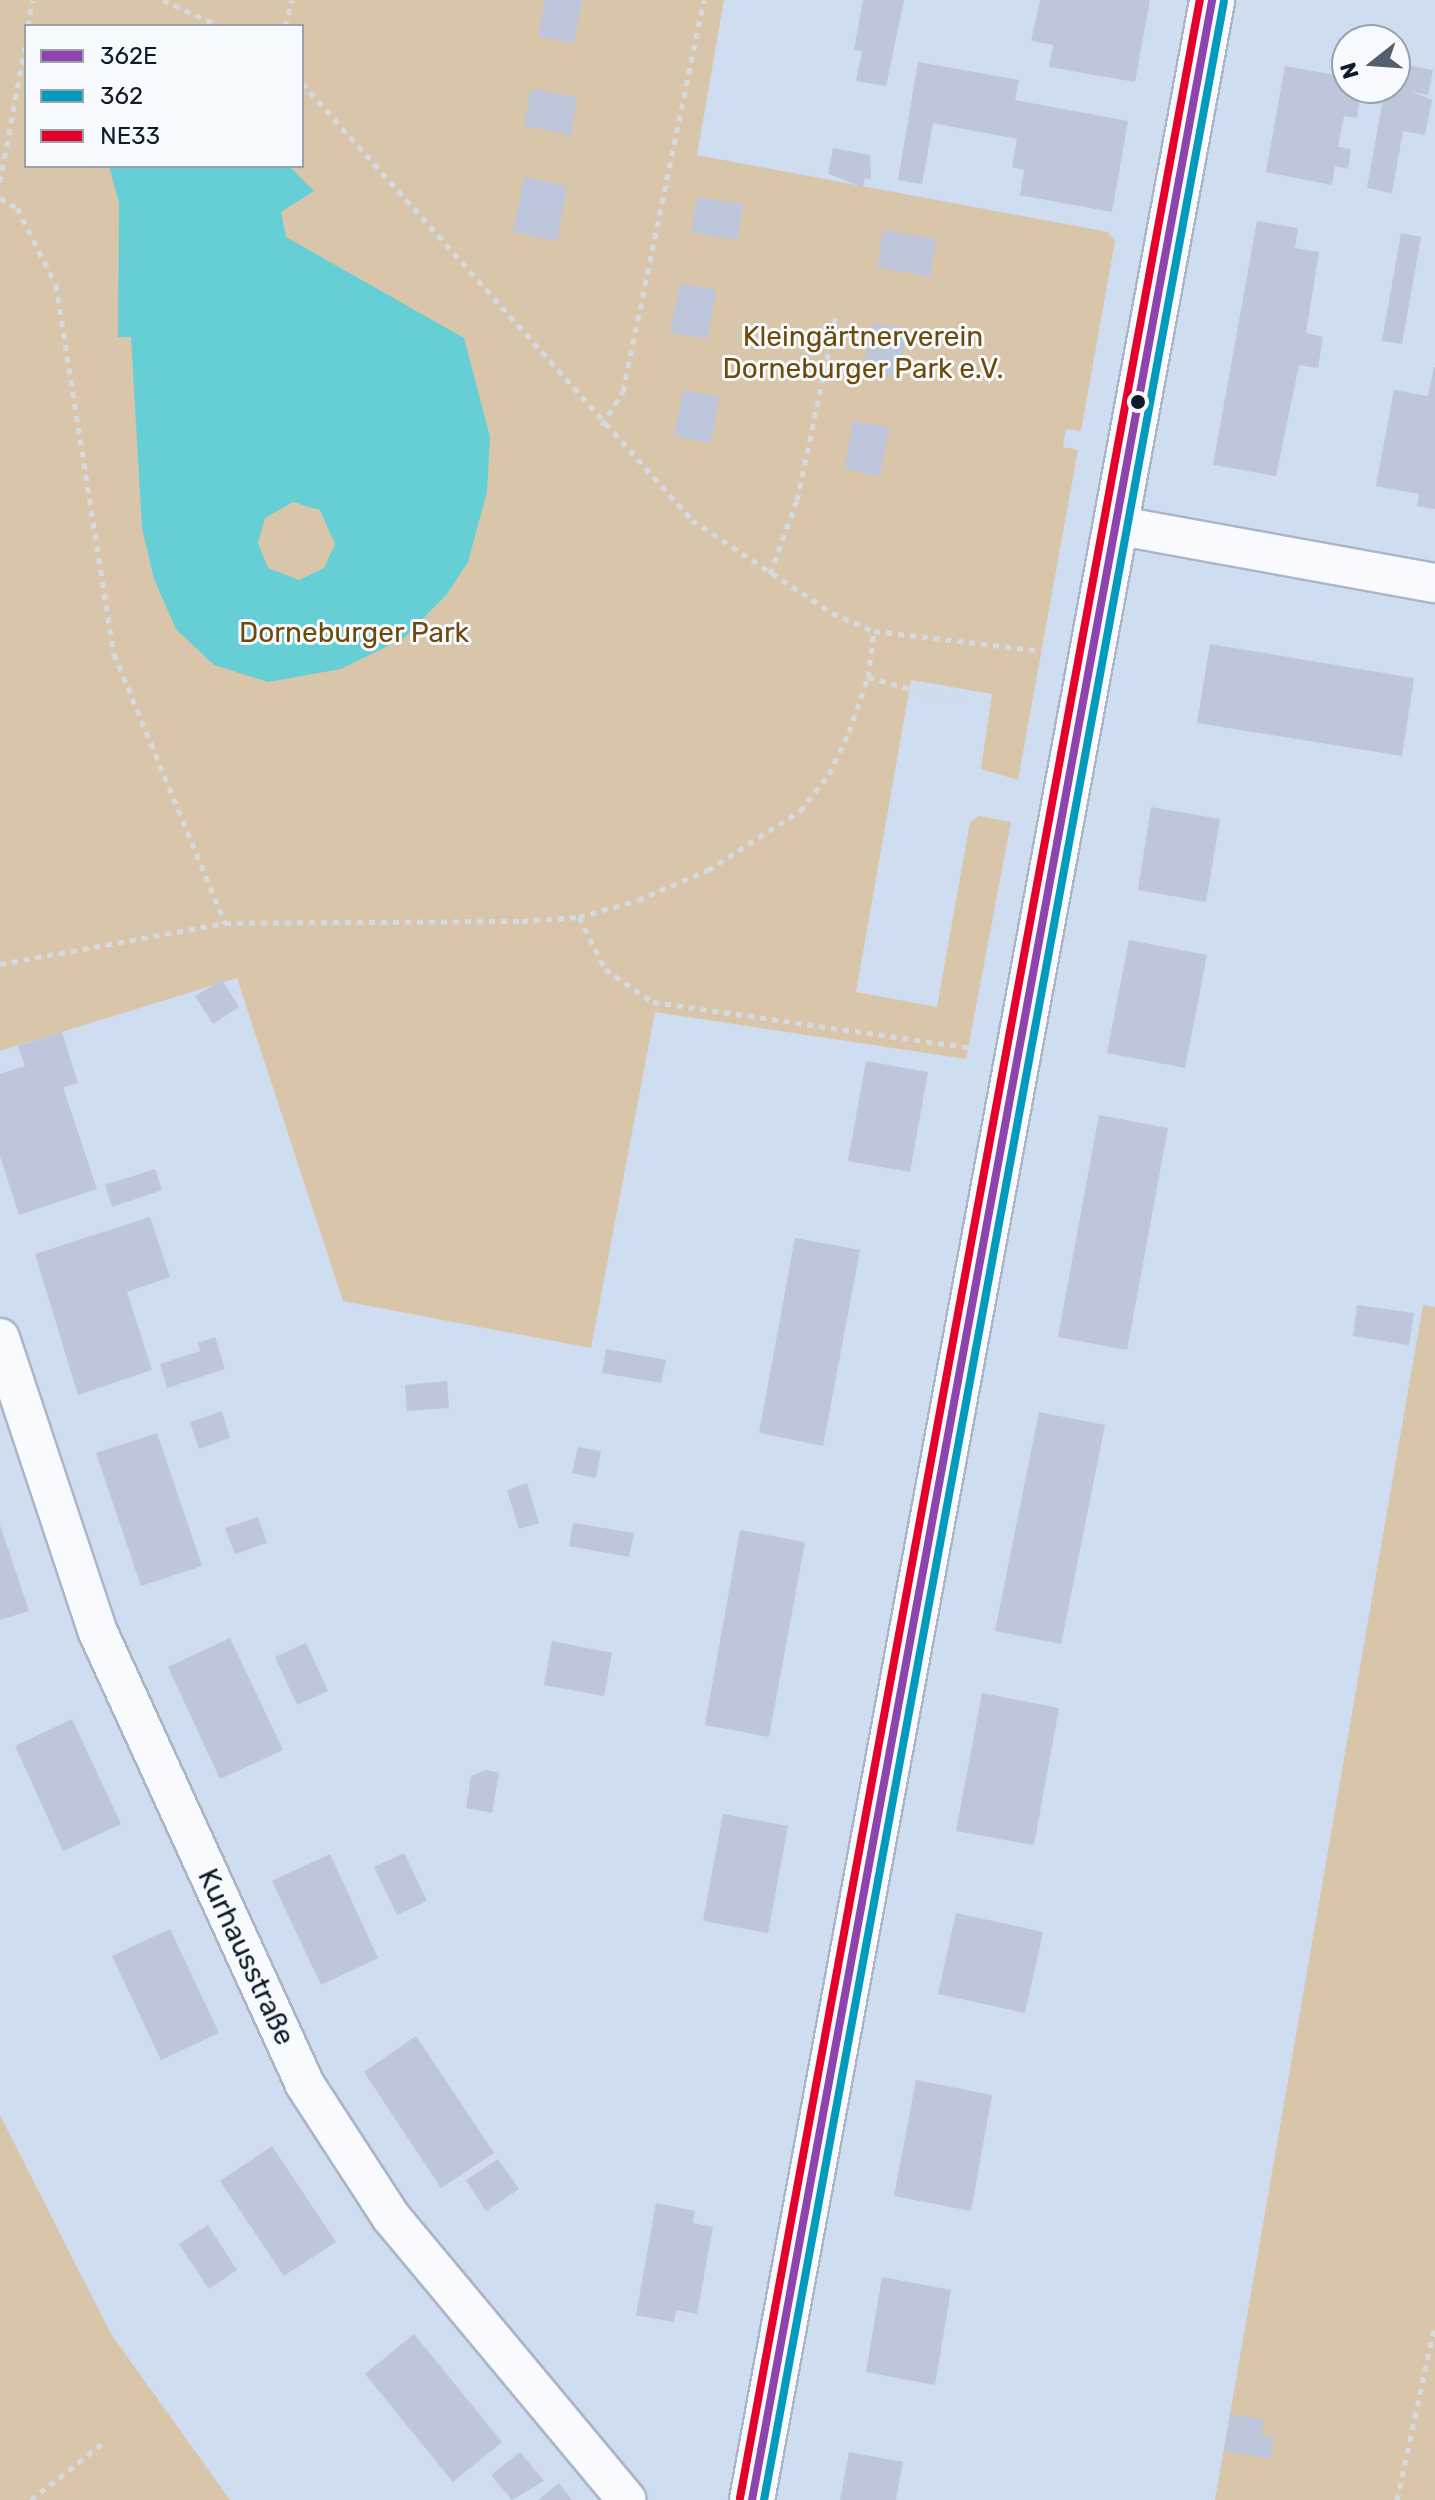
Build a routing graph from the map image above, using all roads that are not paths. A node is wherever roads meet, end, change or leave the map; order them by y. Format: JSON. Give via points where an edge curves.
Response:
{"nodes":[{"id":1,"x":1212,"y":0,"type":"edge"},
{"id":2,"x":1115,"y":525,"type":"junction"},
{"id":3,"x":1435,"y":583,"type":"edge"},
{"id":4,"x":0,"y":1338,"type":"edge"},
{"id":5,"x":627,"y":2500,"type":"edge"},
{"id":6,"x":752,"y":2500,"type":"edge"}],
"edges":[{"from":1,"to":2,"type":"street"},
{"from":2,"to":3,"type":"street"},
{"from":2,"to":6,"type":"street"},
{"from":4,"to":5,"type":"street","name":"Kurhausstraße","via":[[103,1644],[304,2083],[391,2217]]}]}
